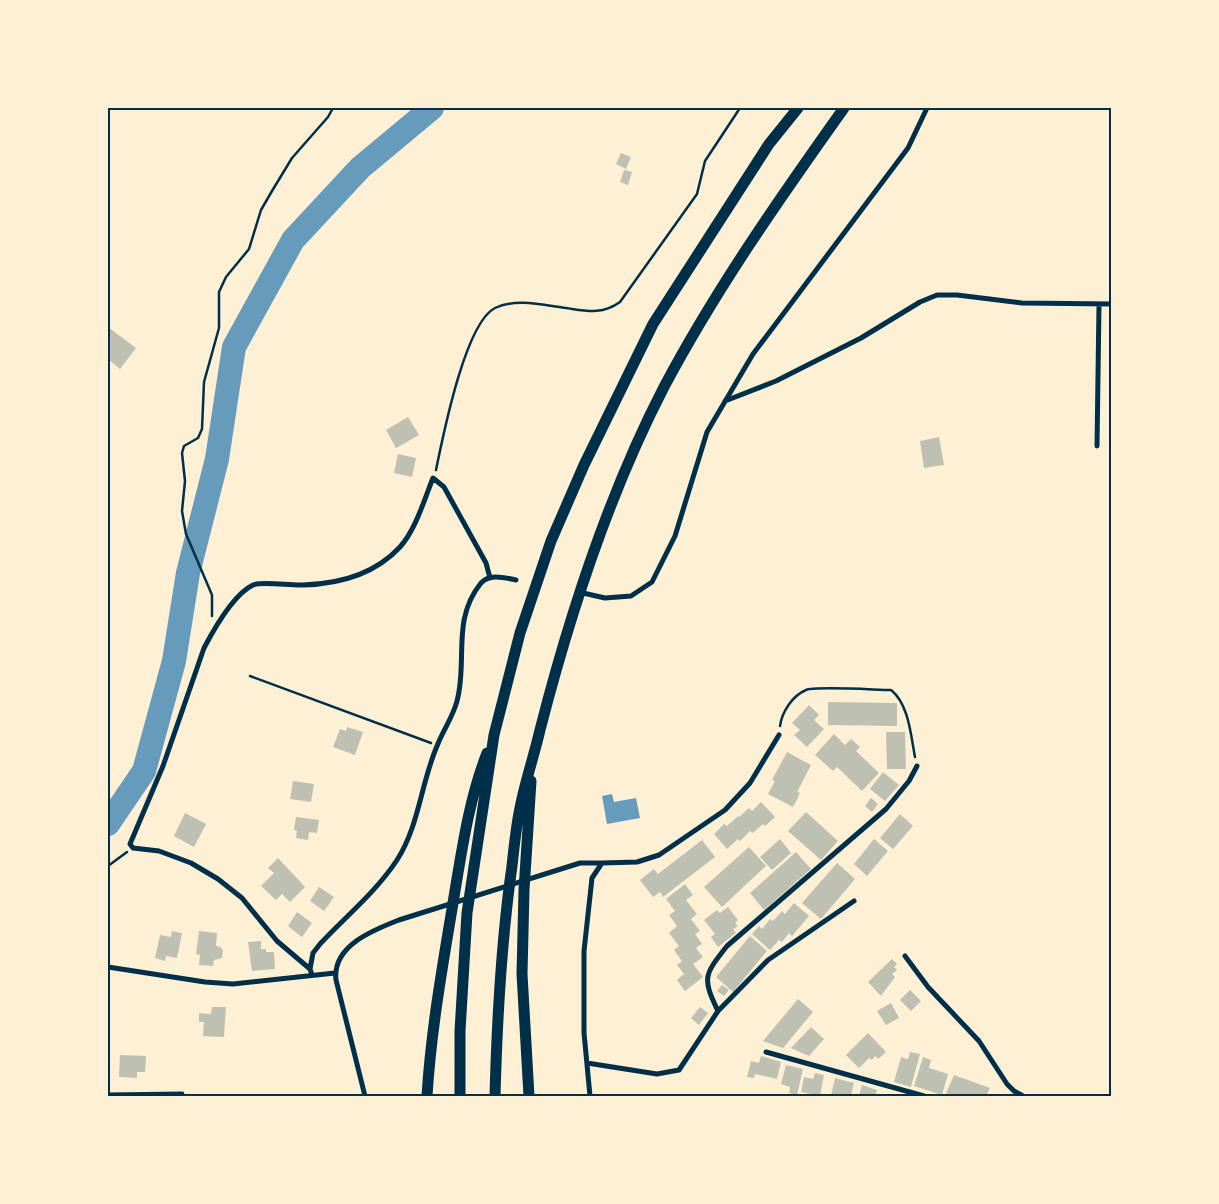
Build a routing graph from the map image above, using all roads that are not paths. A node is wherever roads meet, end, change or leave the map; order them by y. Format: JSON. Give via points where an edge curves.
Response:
{"nodes":[{"id":1,"x":798,"y":108,"type":"edge"},
{"id":2,"x":844,"y":108,"type":"edge"},
{"id":3,"x":928,"y":108,"type":"edge"},
{"id":4,"x":1112,"y":304,"type":"edge"},
{"id":5,"x":1099,"y":305,"type":"junction"},
{"id":6,"x":725,"y":401,"type":"junction"},
{"id":7,"x":1098,"y":446,"type":"dead end"},
{"id":8,"x":490,"y":578,"type":"junction"},
{"id":9,"x":516,"y":580,"type":"dead end"},
{"id":10,"x":583,"y":593,"type":"dead end"},
{"id":11,"x":494,"y":735,"type":"junction"},
{"id":12,"x":779,"y":735,"type":"road end"},
{"id":13,"x":532,"y":764,"type":"junction"},
{"id":14,"x":917,"y":766,"type":"road end"},
{"id":15,"x":602,"y":863,"type":"junction"},
{"id":16,"x":854,"y":901,"type":"dead end"},
{"id":17,"x":905,"y":956,"type":"dead end"},
{"id":18,"x":108,"y":967,"type":"edge"},
{"id":19,"x":310,"y":969,"type":"junction"},
{"id":20,"x":335,"y":973,"type":"junction"},
{"id":21,"x":312,"y":975,"type":"junction"},
{"id":22,"x":718,"y":1011,"type":"junction"},
{"id":23,"x":766,"y":1052,"type":"dead end"},
{"id":24,"x":587,"y":1063,"type":"junction"},
{"id":25,"x":182,"y":1094,"type":"dead end"},
{"id":26,"x":108,"y":1095,"type":"edge"},
{"id":27,"x":914,"y":1095,"type":"edge"},
{"id":28,"x":365,"y":1096,"type":"edge"},
{"id":29,"x":427,"y":1096,"type":"edge"},
{"id":30,"x":460,"y":1096,"type":"edge"},
{"id":31,"x":496,"y":1096,"type":"edge"},
{"id":32,"x":529,"y":1096,"type":"edge"},
{"id":33,"x":590,"y":1096,"type":"edge"},
{"id":34,"x":924,"y":1096,"type":"edge"},
{"id":35,"x":1024,"y":1096,"type":"edge"}],
"edges":[{"from":1,"to":11,"type":"highway","via":[[768,144],[652,324],[551,541],[520,633]]},
{"from":2,"to":13,"type":"highway","via":[[783,193],[712,303],[664,388],[588,567],[558,662]]},
{"from":3,"to":6,"type":"street","via":[[908,148],[753,354]]},
{"from":4,"to":5,"type":"street"},
{"from":5,"to":6,"type":"street","via":[[1022,303],[937,295],[776,381]]},
{"from":5,"to":7,"type":"street"},
{"from":6,"to":10,"type":"street","via":[[707,432],[675,536],[652,582],[630,596],[605,598]]},
{"from":8,"to":9,"type":"street"},
{"from":8,"to":19,"type":"street","via":[[482,581],[473,595],[465,617],[460,644],[458,699],[437,746],[408,842],[385,877],[313,953]]},
{"from":8,"to":19,"type":"street","via":[[486,563],[444,487],[434,478],[417,518],[400,546],[379,564],[356,577],[322,585],[254,584],[236,599],[213,632],[185,699],[164,766],[130,844],[133,848],[159,851],[191,863],[218,879],[242,898],[276,941]]},
{"from":11,"to":29,"type":"highway","via":[[478,776],[460,859],[441,974]]},
{"from":11,"to":30,"type":"highway","via":[[467,913]]},
{"from":12,"to":15,"type":"street","via":[[750,783],[725,810],[659,855],[637,862]]},
{"from":13,"to":31,"type":"highway","via":[[519,808],[506,907],[496,1028]]},
{"from":13,"to":32,"type":"highway","via":[[522,974]]},
{"from":14,"to":22,"type":"street","via":[[910,781],[886,809],[722,953],[708,974],[707,988]]},
{"from":15,"to":20,"type":"street","via":[[580,863],[374,929],[343,955]]},
{"from":15,"to":24,"type":"street","via":[[592,878],[584,951]]},
{"from":16,"to":22,"type":"street","via":[[768,960]]},
{"from":17,"to":35,"type":"street","via":[[928,987],[980,1041],[1007,1084]]},
{"from":18,"to":21,"type":"street","via":[[233,984]]},
{"from":19,"to":21,"type":"street"},
{"from":20,"to":21,"type":"street"},
{"from":20,"to":28,"type":"street"},
{"from":22,"to":24,"type":"street","via":[[679,1070],[657,1074]]},
{"from":23,"to":27,"type":"street"},
{"from":24,"to":33,"type":"street"},
{"from":25,"to":26,"type":"street"},
{"from":27,"to":34,"type":"street"}]}
